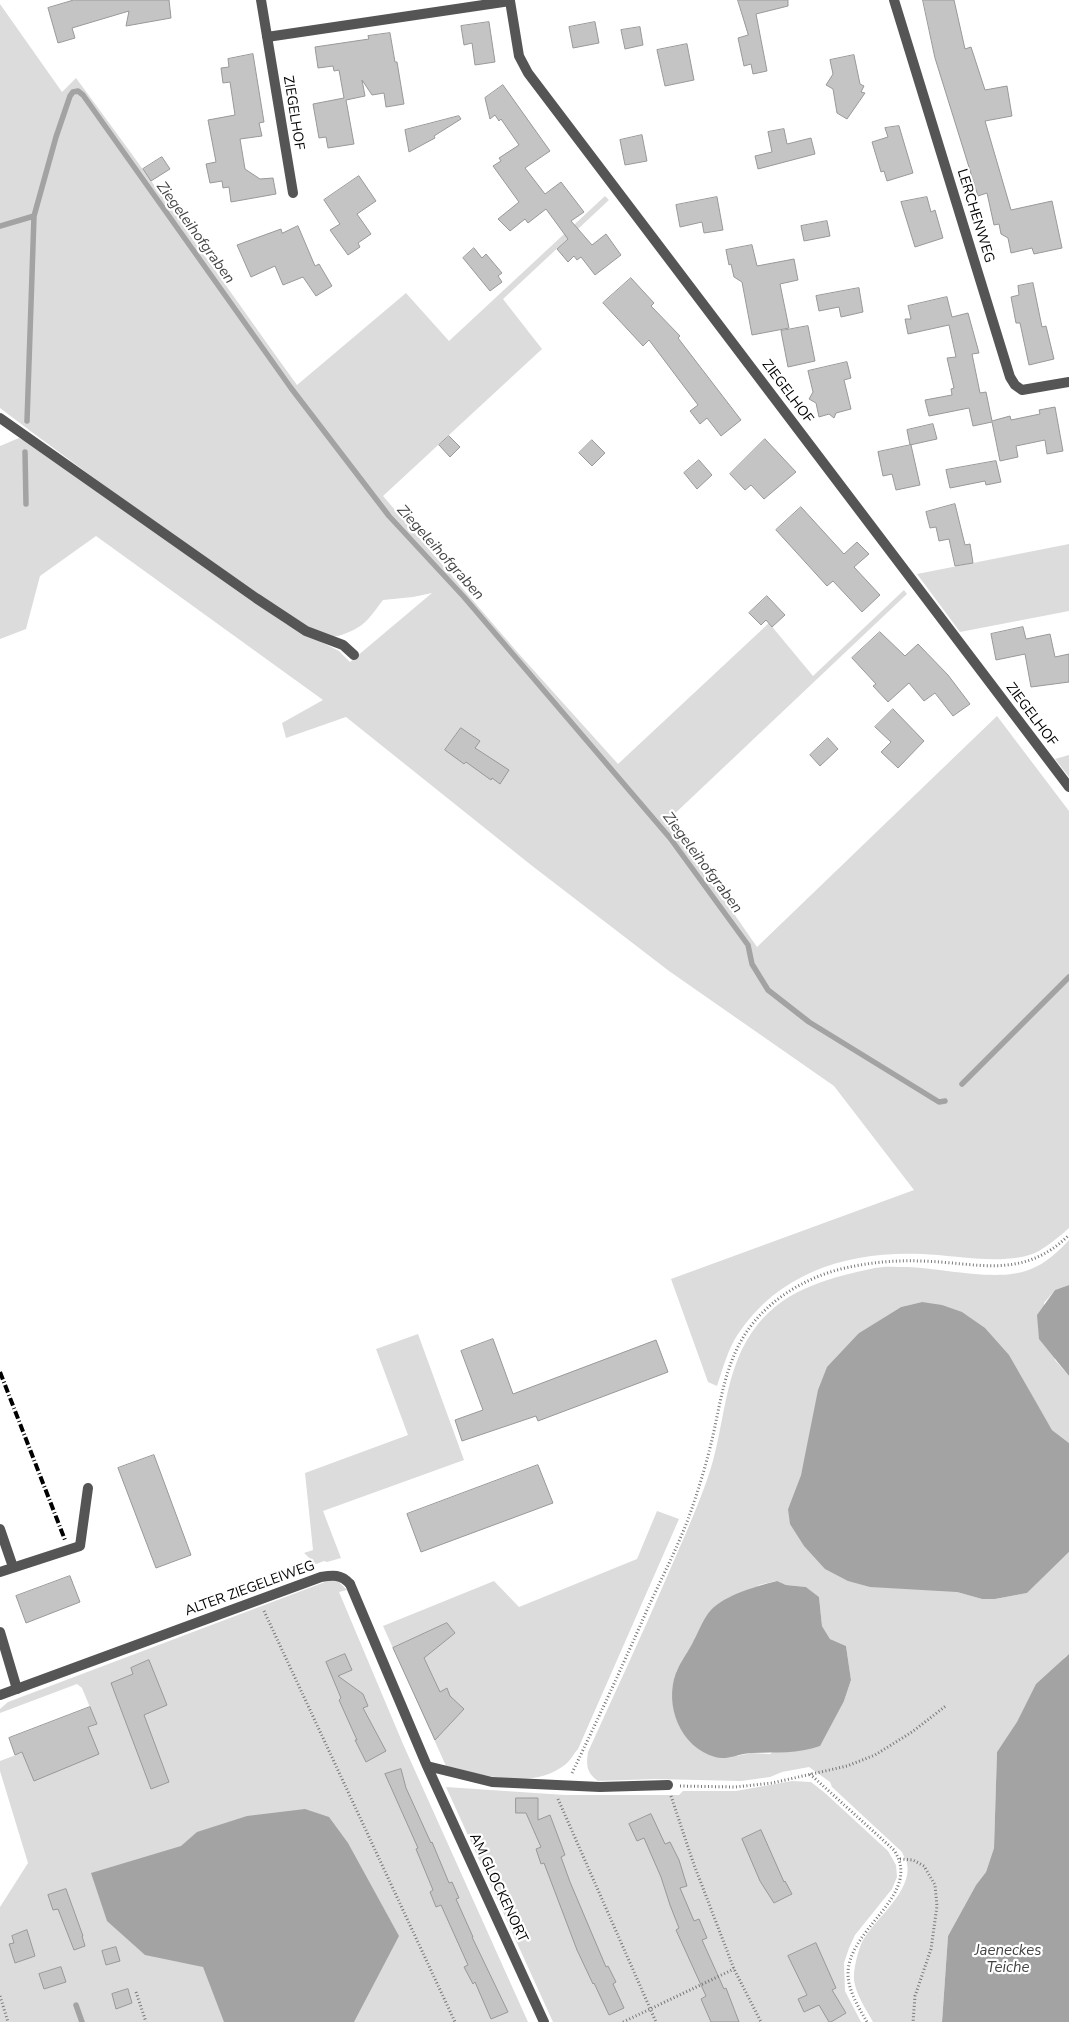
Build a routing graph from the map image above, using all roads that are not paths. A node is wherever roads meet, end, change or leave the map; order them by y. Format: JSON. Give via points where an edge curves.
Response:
{"nodes":[{"id":1,"x":261,"y":0,"type":"edge"},
{"id":2,"x":894,"y":0,"type":"edge"},
{"id":3,"x":510,"y":1,"type":"edge"},
{"id":4,"x":267,"y":37,"type":"junction"},
{"id":5,"x":293,"y":193,"type":"dead end"},
{"id":6,"x":1069,"y":382,"type":"edge"},
{"id":7,"x":0,"y":418,"type":"edge"},
{"id":8,"x":354,"y":655,"type":"dead end"},
{"id":9,"x":1069,"y":787,"type":"edge"},
{"id":10,"x":88,"y":1488,"type":"dead end"},
{"id":11,"x":0,"y":1529,"type":"edge"},
{"id":12,"x":13,"y":1567,"type":"junction"},
{"id":13,"x":0,"y":1572,"type":"edge"},
{"id":14,"x":0,"y":1632,"type":"edge"},
{"id":15,"x":17,"y":1689,"type":"junction"},
{"id":16,"x":0,"y":1696,"type":"edge"},
{"id":17,"x":427,"y":1766,"type":"junction"},
{"id":18,"x":668,"y":1785,"type":"road end"},
{"id":19,"x":544,"y":2022,"type":"edge"}],
"edges":[{"from":1,"to":4,"type":"street","name":"ZIEGELHOF"},
{"from":2,"to":6,"type":"street","name":"LERCHENWEG","via":[[1010,376],[1022,390]]},
{"from":3,"to":4,"type":"street","name":"ZIEGELHOF"},
{"from":3,"to":9,"type":"street","name":"ZIEGELHOF","via":[[519,56],[528,73]]},
{"from":4,"to":5,"type":"street","name":"ZIEGELHOF"},
{"from":7,"to":8,"type":"street","via":[[256,598],[306,631],[343,645]]},
{"from":10,"to":12,"type":"street","via":[[80,1546]]},
{"from":11,"to":12,"type":"street"},
{"from":12,"to":13,"type":"street"},
{"from":14,"to":15,"type":"street"},
{"from":15,"to":16,"type":"street","name":"ALTER ZIEGELEIWEG"},
{"from":15,"to":17,"type":"street","name":"ALTER ZIEGELEIWEG","via":[[320,1577],[344,1577],[350,1584]]},
{"from":17,"to":18,"type":"street","via":[[492,1782],[600,1787]]},
{"from":17,"to":19,"type":"street","name":"AM GLOCKENORT"}]}
